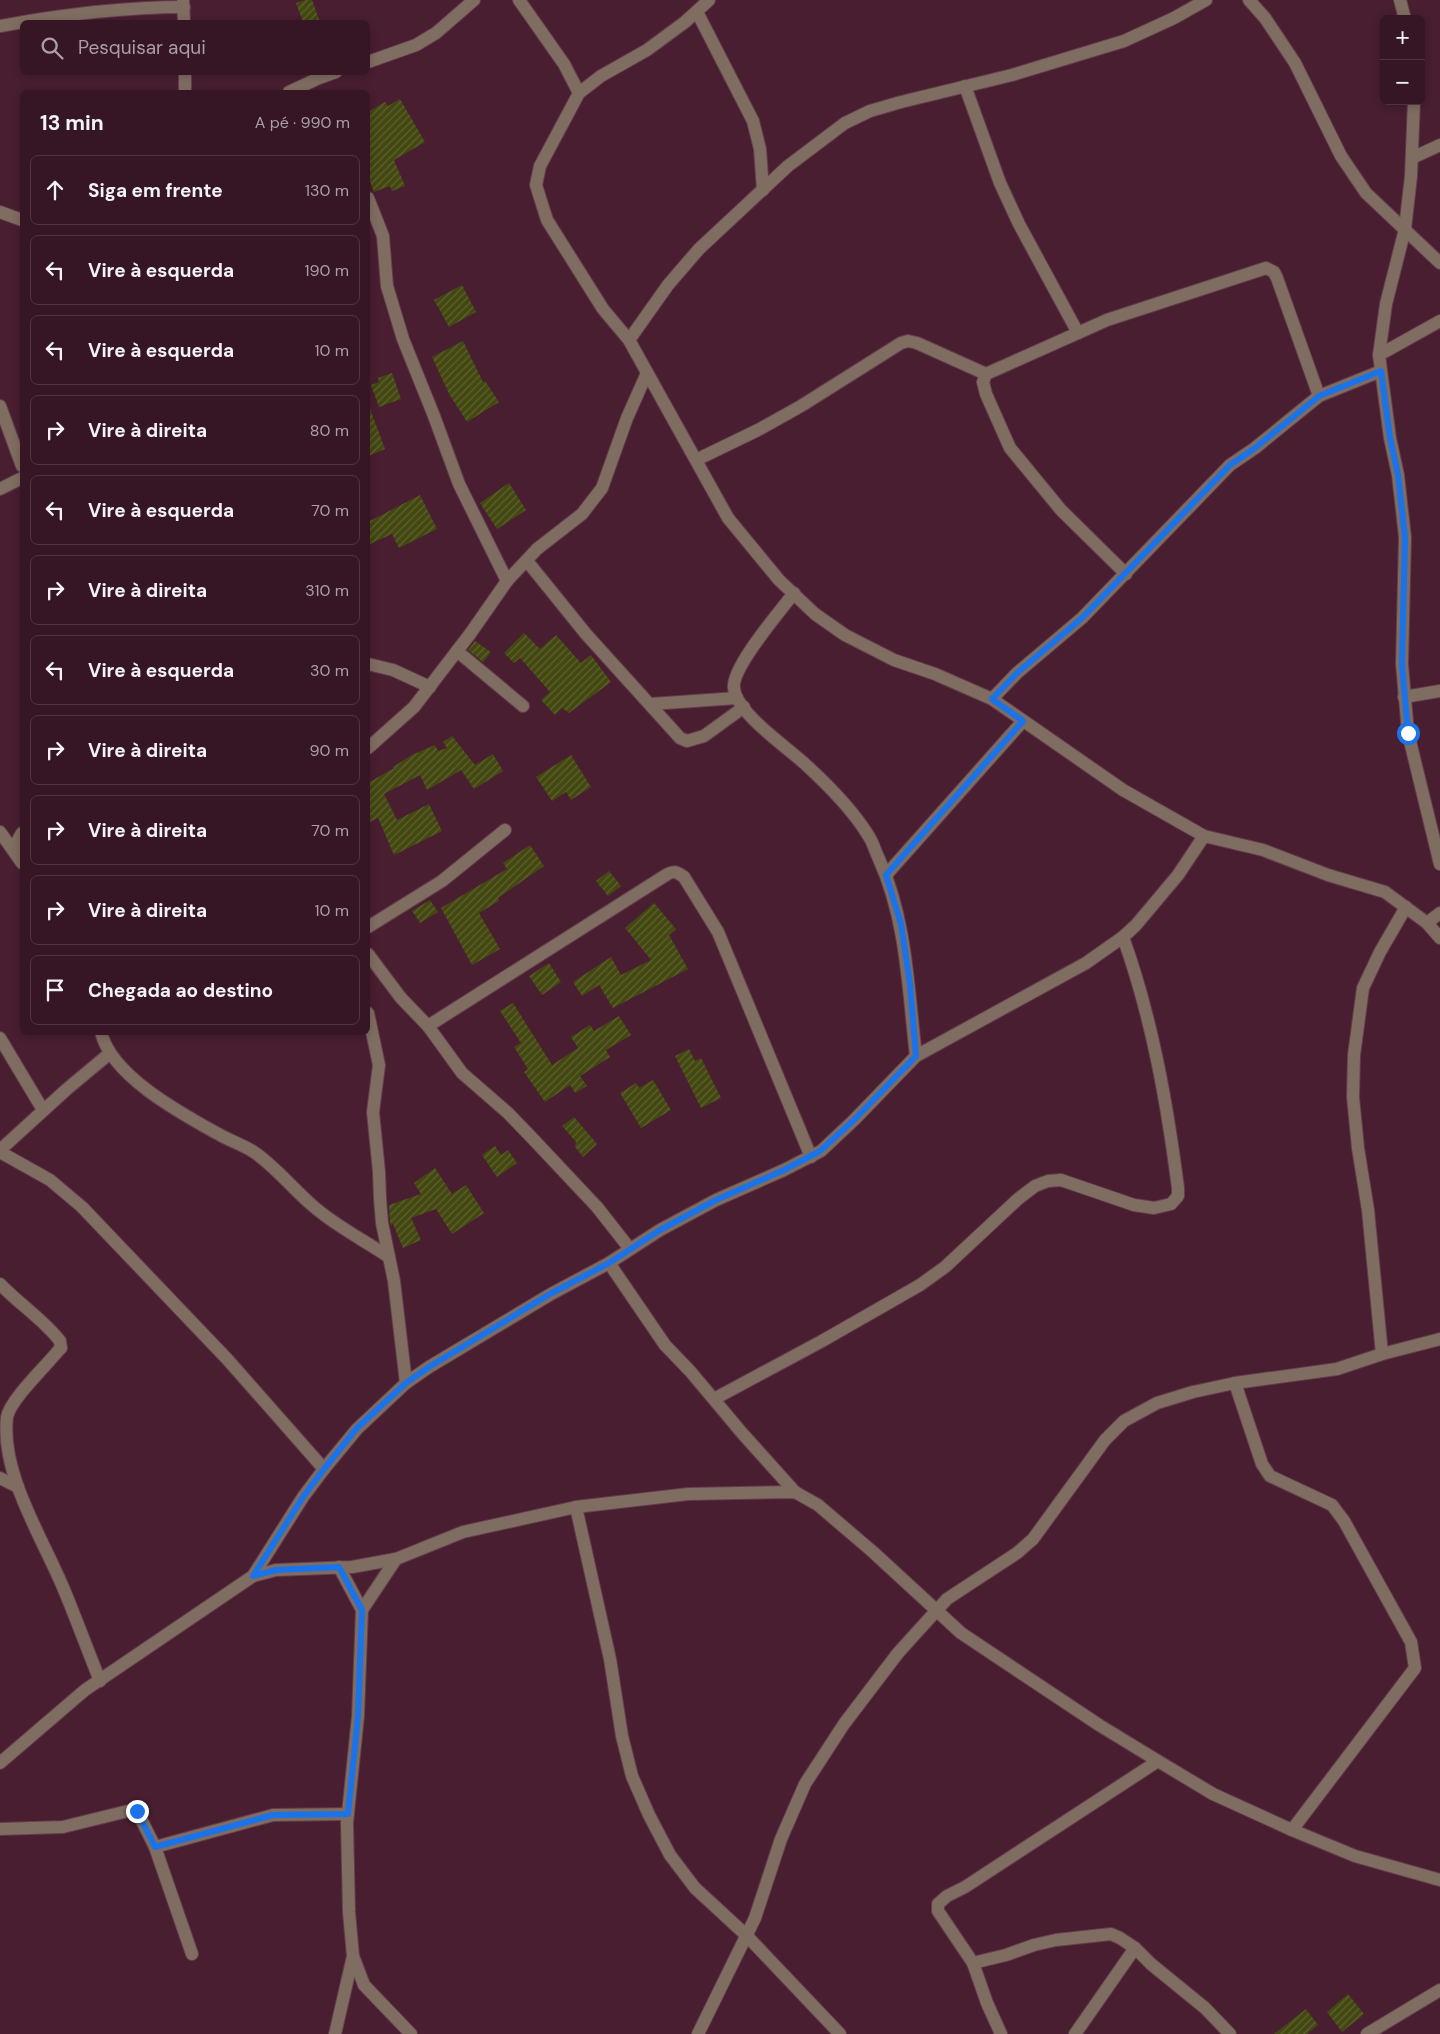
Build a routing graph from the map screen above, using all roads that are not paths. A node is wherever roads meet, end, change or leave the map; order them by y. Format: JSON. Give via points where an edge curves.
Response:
{"nodes":[{"id":1,"x":474,"y":0,"type":"edge"},
{"id":2,"x":519,"y":0,"type":"edge"},
{"id":3,"x":709,"y":0,"type":"edge"},
{"id":4,"x":1206,"y":0,"type":"edge"},
{"id":5,"x":1249,"y":0,"type":"edge"},
{"id":6,"x":1400,"y":0,"type":"edge"},
{"id":7,"x":183,"y":3,"type":"edge"},
{"id":8,"x":697,"y":12,"type":"junction"},
{"id":9,"x":1404,"y":15,"type":"edge"},
{"id":10,"x":33,"y":20,"type":"edge"},
{"id":11,"x":184,"y":20,"type":"edge"},
{"id":12,"x":20,"y":22,"type":"edge"},
{"id":13,"x":0,"y":26,"type":"edge"},
{"id":14,"x":370,"y":61,"type":"edge"},
{"id":15,"x":185,"y":75,"type":"edge"},
{"id":16,"x":330,"y":75,"type":"edge"},
{"id":17,"x":965,"y":86,"type":"junction"},
{"id":18,"x":185,"y":90,"type":"edge"},
{"id":19,"x":299,"y":90,"type":"edge"},
{"id":20,"x":579,"y":93,"type":"junction"},
{"id":21,"x":1414,"y":105,"type":"edge"},
{"id":22,"x":1440,"y":145,"type":"edge"},
{"id":23,"x":1412,"y":158,"type":"junction"},
{"id":24,"x":763,"y":190,"type":"junction"},
{"id":25,"x":370,"y":203,"type":"edge"},
{"id":26,"x":0,"y":212,"type":"edge"},
{"id":27,"x":20,"y":219,"type":"edge"},
{"id":28,"x":1405,"y":229,"type":"junction"},
{"id":29,"x":1440,"y":263,"type":"edge"},
{"id":30,"x":1440,"y":321,"type":"edge"},
{"id":31,"x":1078,"y":333,"type":"junction"},
{"id":32,"x":629,"y":340,"type":"junction"},
{"id":33,"x":1379,"y":355,"type":"junction"},
{"id":34,"x":1381,"y":371,"type":"junction"},
{"id":35,"x":647,"y":373,"type":"junction"},
{"id":36,"x":986,"y":374,"type":"junction"},
{"id":37,"x":1319,"y":396,"type":"junction"},
{"id":38,"x":0,"y":406,"type":"edge"},
{"id":39,"x":696,"y":460,"type":"junction"},
{"id":40,"x":20,"y":461,"type":"edge"},
{"id":41,"x":20,"y":479,"type":"edge"},
{"id":42,"x":0,"y":490,"type":"edge"},
{"id":43,"x":526,"y":561,"type":"junction"},
{"id":44,"x":1126,"y":574,"type":"junction"},
{"id":45,"x":507,"y":581,"type":"junction"},
{"id":46,"x":794,"y":593,"type":"junction"},
{"id":47,"x":458,"y":651,"type":"junction"},
{"id":48,"x":370,"y":664,"type":"edge"},
{"id":49,"x":430,"y":686,"type":"junction"},
{"id":50,"x":1440,"y":691,"type":"edge"},
{"id":51,"x":1404,"y":697,"type":"junction"},
{"id":52,"x":992,"y":699,"type":"junction"},
{"id":53,"x":740,"y":702,"type":"junction"},
{"id":54,"x":651,"y":704,"type":"junction"},
{"id":55,"x":523,"y":706,"type":"dead end"},
{"id":56,"x":1023,"y":721,"type":"junction"},
{"id":57,"x":370,"y":746,"type":"edge"},
{"id":58,"x":505,"y":830,"type":"dead end"},
{"id":59,"x":0,"y":832,"type":"edge"},
{"id":60,"x":20,"y":836,"type":"edge"},
{"id":61,"x":1204,"y":836,"type":"junction"},
{"id":62,"x":13,"y":848,"type":"junction"},
{"id":63,"x":20,"y":860,"type":"edge"},
{"id":64,"x":1440,"y":864,"type":"edge"},
{"id":65,"x":886,"y":875,"type":"junction"},
{"id":66,"x":1406,"y":906,"type":"junction"},
{"id":67,"x":1440,"y":913,"type":"edge"},
{"id":68,"x":1427,"y":923,"type":"junction"},
{"id":69,"x":370,"y":926,"type":"edge"},
{"id":70,"x":1122,"y":937,"type":"junction"},
{"id":71,"x":1440,"y":938,"type":"edge"},
{"id":72,"x":370,"y":957,"type":"edge"},
{"id":73,"x":370,"y":1022,"type":"edge"},
{"id":74,"x":428,"y":1026,"type":"junction"},
{"id":75,"x":102,"y":1035,"type":"edge"},
{"id":76,"x":0,"y":1038,"type":"edge"},
{"id":77,"x":110,"y":1054,"type":"junction"},
{"id":78,"x":916,"y":1056,"type":"junction"},
{"id":79,"x":43,"y":1110,"type":"junction"},
{"id":80,"x":0,"y":1151,"type":"edge"},
{"id":81,"x":811,"y":1157,"type":"junction"},
{"id":82,"x":630,"y":1249,"type":"junction"},
{"id":83,"x":389,"y":1257,"type":"junction"},
{"id":84,"x":609,"y":1263,"type":"junction"},
{"id":85,"x":0,"y":1284,"type":"edge"},
{"id":86,"x":1440,"y":1339,"type":"edge"},
{"id":87,"x":1382,"y":1354,"type":"junction"},
{"id":88,"x":406,"y":1383,"type":"junction"},
{"id":89,"x":1236,"y":1383,"type":"junction"},
{"id":90,"x":714,"y":1399,"type":"junction"},
{"id":91,"x":324,"y":1469,"type":"junction"},
{"id":92,"x":0,"y":1478,"type":"edge"},
{"id":93,"x":18,"y":1487,"type":"junction"},
{"id":94,"x":796,"y":1492,"type":"junction"},
{"id":95,"x":576,"y":1507,"type":"junction"},
{"id":96,"x":396,"y":1559,"type":"junction"},
{"id":97,"x":339,"y":1567,"type":"junction"},
{"id":98,"x":253,"y":1576,"type":"junction"},
{"id":99,"x":362,"y":1610,"type":"junction"},
{"id":100,"x":936,"y":1611,"type":"junction"},
{"id":101,"x":100,"y":1680,"type":"junction"},
{"id":102,"x":1158,"y":1761,"type":"junction"},
{"id":103,"x":0,"y":1763,"type":"edge"},
{"id":104,"x":348,"y":1814,"type":"junction"},
{"id":105,"x":0,"y":1829,"type":"edge"},
{"id":106,"x":1292,"y":1830,"type":"junction"},
{"id":107,"x":155,"y":1847,"type":"junction"},
{"id":108,"x":1440,"y":1880,"type":"edge"},
{"id":109,"x":746,"y":1934,"type":"junction"},
{"id":110,"x":1135,"y":1948,"type":"junction"},
{"id":111,"x":192,"y":1954,"type":"dead end"},
{"id":112,"x":353,"y":1956,"type":"junction"},
{"id":113,"x":974,"y":1963,"type":"junction"},
{"id":114,"x":1440,"y":1990,"type":"edge"},
{"id":115,"x":335,"y":2034,"type":"edge"},
{"id":116,"x":411,"y":2034,"type":"edge"},
{"id":117,"x":698,"y":2034,"type":"edge"},
{"id":118,"x":840,"y":2034,"type":"edge"},
{"id":119,"x":1001,"y":2034,"type":"edge"},
{"id":120,"x":1076,"y":2034,"type":"edge"},
{"id":121,"x":1230,"y":2034,"type":"edge"},
{"id":122,"x":1367,"y":2034,"type":"edge"}],
"edges":[{"from":1,"to":14,"type":"street","via":[[416,46]]},
{"from":2,"to":20,"type":"street","via":[[564,64]]},
{"from":3,"to":8,"type":"street"},
{"from":4,"to":17,"type":"street","via":[[1124,41]]},
{"from":5,"to":28,"type":"street","via":[[1295,63],[1341,156],[1366,193]]},
{"from":6,"to":9,"type":"street"},
{"from":7,"to":10,"type":"street"},
{"from":7,"to":11,"type":"street"},
{"from":8,"to":20,"type":"street","via":[[647,50],[601,76]]},
{"from":8,"to":24,"type":"street","via":[[753,121],[760,149]]},
{"from":12,"to":13,"type":"street"},
{"from":15,"to":18,"type":"street"},
{"from":16,"to":19,"type":"street"},
{"from":17,"to":24,"type":"street","via":[[870,111],[845,123],[788,166]]},
{"from":17,"to":31,"type":"street","via":[[1000,183]]},
{"from":20,"to":32,"type":"street","via":[[540,166],[536,185],[547,220],[603,309]]},
{"from":21,"to":23,"type":"street"},
{"from":22,"to":23,"type":"street"},
{"from":23,"to":28,"type":"street"},
{"from":24,"to":32,"type":"street","via":[[698,249]]},
{"from":25,"to":45,"type":"street","via":[[383,236],[387,286],[403,339],[459,484]]},
{"from":26,"to":27,"type":"street"},
{"from":28,"to":29,"type":"street"},
{"from":28,"to":33,"type":"street","via":[[1386,304]]},
{"from":30,"to":33,"type":"street"},
{"from":31,"to":36,"type":"street"},
{"from":31,"to":37,"type":"street","via":[[1107,320],[1266,268],[1277,278]]},
{"from":32,"to":35,"type":"street"},
{"from":33,"to":34,"type":"street"},
{"from":34,"to":37,"type":"street"},
{"from":34,"to":51,"type":"street","via":[[1405,537]]},
{"from":35,"to":39,"type":"street"},
{"from":35,"to":43,"type":"street","via":[[602,488],[582,514]]},
{"from":36,"to":39,"type":"street","via":[[917,343],[901,343],[767,425]]},
{"from":36,"to":44,"type":"street","via":[[983,382],[986,394],[1010,448],[1061,510]]},
{"from":37,"to":44,"type":"street","via":[[1230,465]]},
{"from":38,"to":40,"type":"street"},
{"from":39,"to":46,"type":"street","via":[[728,518],[779,580]]},
{"from":41,"to":42,"type":"street"},
{"from":43,"to":45,"type":"street"},
{"from":43,"to":54,"type":"street","via":[[586,634]]},
{"from":44,"to":52,"type":"street"},
{"from":45,"to":47,"type":"street"},
{"from":46,"to":52,"type":"street","via":[[845,635],[894,660],[936,674]]},
{"from":46,"to":53,"type":"street","via":[[735,677],[733,687]]},
{"from":47,"to":49,"type":"street"},
{"from":47,"to":55,"type":"street"},
{"from":48,"to":49,"type":"street","via":[[393,670]]},
{"from":49,"to":57,"type":"street","via":[[414,707]]},
{"from":50,"to":51,"type":"street"},
{"from":51,"to":64,"type":"street","via":[[1408,733]]},
{"from":52,"to":56,"type":"street"},
{"from":53,"to":54,"type":"street"},
{"from":53,"to":54,"type":"street","via":[[704,736],[687,741],[680,738]]},
{"from":53,"to":65,"type":"street","via":[[768,733],[841,800],[868,835]]},
{"from":56,"to":61,"type":"street","via":[[1123,790]]},
{"from":56,"to":65,"type":"street"},
{"from":58,"to":69,"type":"street","via":[[442,881]]},
{"from":59,"to":62,"type":"street"},
{"from":60,"to":62,"type":"street"},
{"from":61,"to":66,"type":"street","via":[[1263,850],[1385,892]]},
{"from":61,"to":70,"type":"street","via":[[1178,875]]},
{"from":62,"to":63,"type":"street"},
{"from":65,"to":78,"type":"street","via":[[901,924]]},
{"from":66,"to":68,"type":"street"},
{"from":66,"to":87,"type":"street","via":[[1363,988],[1354,1055],[1352,1097],[1368,1210]]},
{"from":67,"to":68,"type":"street"},
{"from":68,"to":71,"type":"street"},
{"from":70,"to":78,"type":"street","via":[[1086,963]]},
{"from":70,"to":90,"type":"street","via":[[1139,981],[1164,1089],[1178,1188],[1178,1196],[1171,1204],[1154,1208],[1134,1205],[1061,1180],[1035,1186],[945,1267],[920,1285]]},
{"from":72,"to":74,"type":"street","via":[[401,998]]},
{"from":73,"to":83,"type":"street","via":[[379,1065],[373,1112],[382,1223]]},
{"from":74,"to":81,"type":"street","via":[[666,875],[677,872],[684,877],[718,932]]},
{"from":74,"to":82,"type":"street","via":[[462,1073],[540,1146],[597,1207]]},
{"from":75,"to":77,"type":"street"},
{"from":76,"to":79,"type":"street"},
{"from":77,"to":79,"type":"street"},
{"from":77,"to":83,"type":"street","via":[[132,1078],[178,1111],[254,1153],[320,1212]]},
{"from":78,"to":81,"type":"street","via":[[854,1120]]},
{"from":79,"to":80,"type":"street"},
{"from":80,"to":91,"type":"street","via":[[50,1180],[82,1208],[228,1360]]},
{"from":81,"to":82,"type":"street","via":[[716,1200]]},
{"from":82,"to":84,"type":"street"},
{"from":83,"to":88,"type":"street"},
{"from":84,"to":88,"type":"street","via":[[550,1294]]},
{"from":84,"to":90,"type":"street","via":[[665,1345]]},
{"from":85,"to":93,"type":"street","via":[[40,1319],[60,1341],[61,1348],[23,1390],[7,1415],[9,1464]]},
{"from":86,"to":87,"type":"street"},
{"from":87,"to":89,"type":"street","via":[[1337,1369]]},
{"from":88,"to":91,"type":"street","via":[[357,1428]]},
{"from":89,"to":100,"type":"street","via":[[1157,1403],[1124,1422],[1104,1440],[1033,1539],[947,1599]]},
{"from":89,"to":106,"type":"street","via":[[1262,1464],[1270,1476],[1332,1505],[1406,1634],[1414,1655],[1415,1668]]},
{"from":90,"to":94,"type":"street"},
{"from":91,"to":98,"type":"street"},
{"from":92,"to":93,"type":"street"},
{"from":93,"to":101,"type":"street"},
{"from":94,"to":95,"type":"street","via":[[688,1494]]},
{"from":94,"to":100,"type":"street","via":[[818,1504]]},
{"from":95,"to":96,"type":"street","via":[[463,1532]]},
{"from":95,"to":109,"type":"street","via":[[632,1776],[670,1855],[695,1888]]},
{"from":96,"to":97,"type":"street"},
{"from":96,"to":99,"type":"street"},
{"from":97,"to":98,"type":"street","via":[[276,1570]]},
{"from":97,"to":99,"type":"street"},
{"from":98,"to":101,"type":"street"},
{"from":99,"to":104,"type":"street","via":[[358,1716]]},
{"from":100,"to":102,"type":"street","via":[[969,1639]]},
{"from":100,"to":109,"type":"street","via":[[898,1653],[844,1724],[805,1784]]},
{"from":101,"to":103,"type":"street"},
{"from":102,"to":106,"type":"street","via":[[1213,1794]]},
{"from":102,"to":113,"type":"street","via":[[938,1904],[938,1911]]},
{"from":104,"to":107,"type":"street","via":[[273,1815]]},
{"from":104,"to":112,"type":"street"},
{"from":105,"to":107,"type":"street","via":[[63,1827],[133,1810],[137,1811]]},
{"from":106,"to":108,"type":"street","via":[[1355,1856]]},
{"from":107,"to":111,"type":"street"},
{"from":109,"to":117,"type":"street"},
{"from":109,"to":118,"type":"street"},
{"from":110,"to":113,"type":"street","via":[[1120,1938],[1104,1934],[1056,1940]]},
{"from":110,"to":120,"type":"street"},
{"from":110,"to":121,"type":"street"},
{"from":112,"to":115,"type":"street"},
{"from":112,"to":116,"type":"street","via":[[364,1985]]},
{"from":113,"to":119,"type":"street"},
{"from":114,"to":122,"type":"street"}]}
